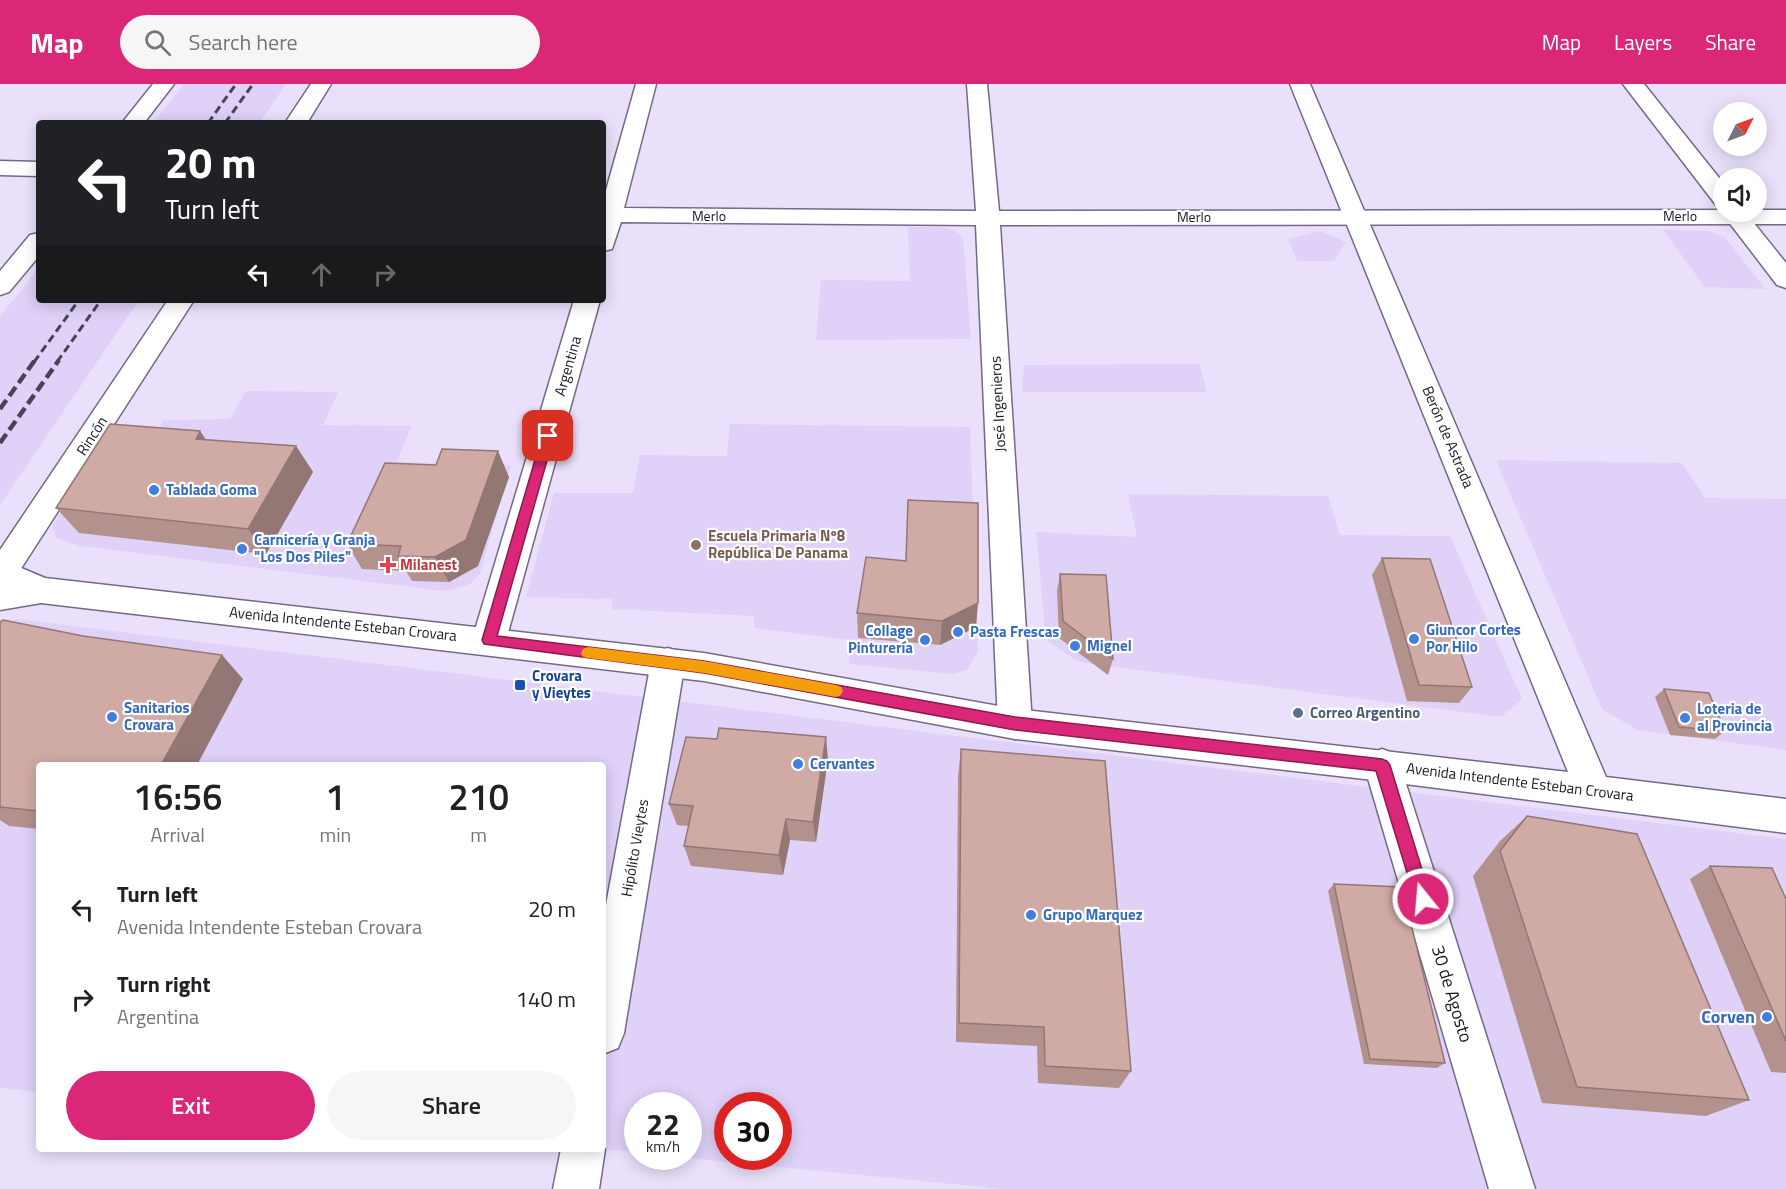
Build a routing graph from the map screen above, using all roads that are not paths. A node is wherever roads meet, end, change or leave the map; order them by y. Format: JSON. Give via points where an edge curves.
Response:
{"nodes":[{"id":1,"x":164,"y":84,"type":"edge"},
{"id":2,"x":321,"y":84,"type":"edge"},
{"id":3,"x":646,"y":84,"type":"edge"},
{"id":4,"x":977,"y":84,"type":"edge"},
{"id":5,"x":1300,"y":84,"type":"edge"},
{"id":6,"x":1633,"y":84,"type":"edge"},
{"id":7,"x":135,"y":120,"type":"edge"},
{"id":8,"x":298,"y":120,"type":"edge"},
{"id":9,"x":0,"y":168,"type":"edge"},
{"id":10,"x":36,"y":168,"type":"edge"},
{"id":11,"x":1713,"y":186,"type":"edge"},
{"id":12,"x":1713,"y":209,"type":"edge"},
{"id":13,"x":1767,"y":214,"type":"edge"},
{"id":14,"x":607,"y":215,"type":"edge"},
{"id":15,"x":1356,"y":217,"type":"junction"},
{"id":16,"x":1786,"y":217,"type":"edge"},
{"id":17,"x":988,"y":218,"type":"junction"},
{"id":18,"x":1741,"y":222,"type":"edge"},
{"id":19,"x":36,"y":244,"type":"edge"},
{"id":20,"x":1786,"y":280,"type":"edge"},
{"id":21,"x":0,"y":287,"type":"edge"},
{"id":22,"x":179,"y":303,"type":"edge"},
{"id":23,"x":586,"y":303,"type":"edge"},
{"id":24,"x":1,"y":580,"type":"edge"},
{"id":25,"x":489,"y":640,"type":"junction"},
{"id":26,"x":668,"y":662,"type":"junction"},
{"id":27,"x":1015,"y":724,"type":"junction"},
{"id":28,"x":1382,"y":765,"type":"junction"},
{"id":29,"x":1594,"y":792,"type":"junction"},
{"id":30,"x":1786,"y":816,"type":"edge"},
{"id":31,"x":606,"y":1016,"type":"edge"},
{"id":32,"x":582,"y":1152,"type":"edge"},
{"id":33,"x":576,"y":1189,"type":"edge"},
{"id":34,"x":1512,"y":1189,"type":"edge"}],
"edges":[{"from":1,"to":7,"type":"street"},
{"from":2,"to":8,"type":"street"},
{"from":3,"to":14,"type":"street"},
{"from":4,"to":17,"type":"street","name":"José Ingenieros"},
{"from":5,"to":15,"type":"street","name":"Berón de Astrada"},
{"from":6,"to":11,"type":"street"},
{"from":9,"to":10,"type":"street"},
{"from":12,"to":15,"type":"street","name":"Merlo"},
{"from":13,"to":16,"type":"street","name":"Merlo"},
{"from":14,"to":17,"type":"street","name":"Merlo"},
{"from":15,"to":17,"type":"street","name":"Merlo"},
{"from":15,"to":29,"type":"street","name":"Berón de Astrada"},
{"from":17,"to":27,"type":"street","name":"José Ingenieros"},
{"from":18,"to":20,"type":"street"},
{"from":19,"to":21,"type":"street"},
{"from":22,"to":24,"type":"street","name":"Rincón"},
{"from":23,"to":25,"type":"street","name":"Argentina"},
{"from":24,"to":25,"type":"street","name":"Avenida Intendente Esteban Crovara","via":[[41,590]]},
{"from":25,"to":26,"type":"street","name":"Avenida Intendente Esteban Crovara"},
{"from":26,"to":27,"type":"street","name":"Avenida Intendente Esteban Crovara"},
{"from":26,"to":31,"type":"street","name":"Hipólito Vieytes"},
{"from":27,"to":28,"type":"street","name":"Avenida Intendente Esteban Crovara"},
{"from":28,"to":29,"type":"street","name":"Avenida Intendente Esteban Crovara"},
{"from":28,"to":34,"type":"street","name":"30 de Agosto"},
{"from":29,"to":30,"type":"street","name":"Avenida Intendente Esteban Crovara"},
{"from":32,"to":33,"type":"street"}]}
